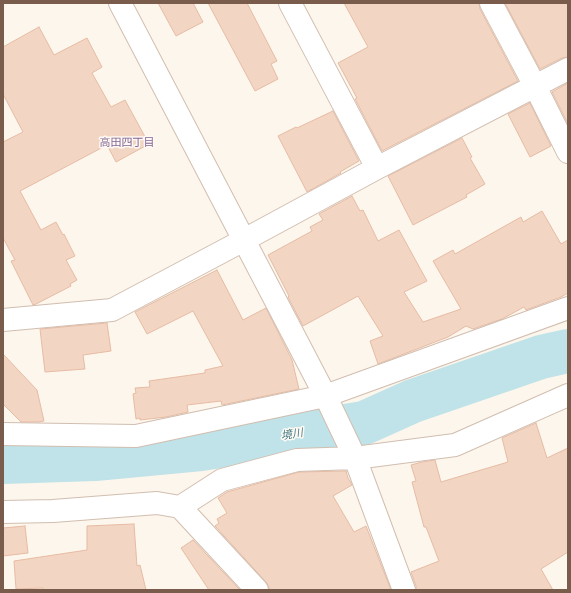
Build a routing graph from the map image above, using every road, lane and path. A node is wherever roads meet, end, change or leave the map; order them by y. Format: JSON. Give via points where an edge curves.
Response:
{"nodes":[{"id":1,"x":120,"y":3,"type":"edge"},
{"id":2,"x":290,"y":3,"type":"edge"},
{"id":3,"x":491,"y":3,"type":"edge"},
{"id":4,"x":568,"y":68,"type":"edge"},
{"id":5,"x":535,"y":86,"type":"junction"},
{"id":6,"x":568,"y":152,"type":"edge"},
{"id":7,"x":377,"y":168,"type":"junction"},
{"id":8,"x":244,"y":240,"type":"junction"},
{"id":9,"x":568,"y":308,"type":"edge"},
{"id":10,"x":3,"y":320,"type":"edge"},
{"id":11,"x":568,"y":395,"type":"edge"},
{"id":12,"x":325,"y":397,"type":"junction"},
{"id":13,"x":3,"y":434,"type":"edge"},
{"id":14,"x":354,"y":458,"type":"junction"},
{"id":15,"x":180,"y":507,"type":"junction"},
{"id":16,"x":3,"y":512,"type":"edge"},
{"id":17,"x":257,"y":590,"type":"edge"},
{"id":18,"x":404,"y":590,"type":"edge"}],
"edges":[{"from":1,"to":8,"type":"street"},
{"from":2,"to":7,"type":"street"},
{"from":3,"to":5,"type":"street"},
{"from":4,"to":5,"type":"street"},
{"from":5,"to":6,"type":"street"},
{"from":5,"to":7,"type":"street"},
{"from":7,"to":8,"type":"street"},
{"from":8,"to":10,"type":"street","via":[[112,310]]},
{"from":8,"to":12,"type":"street"},
{"from":9,"to":12,"type":"street"},
{"from":11,"to":14,"type":"street","via":[[456,445]]},
{"from":12,"to":13,"type":"street","via":[[136,436]]},
{"from":12,"to":14,"type":"street"},
{"from":14,"to":15,"type":"street","via":[[296,460],[222,480]]},
{"from":14,"to":18,"type":"street"},
{"from":15,"to":16,"type":"street","via":[[157,503]]},
{"from":15,"to":17,"type":"street"}]}
